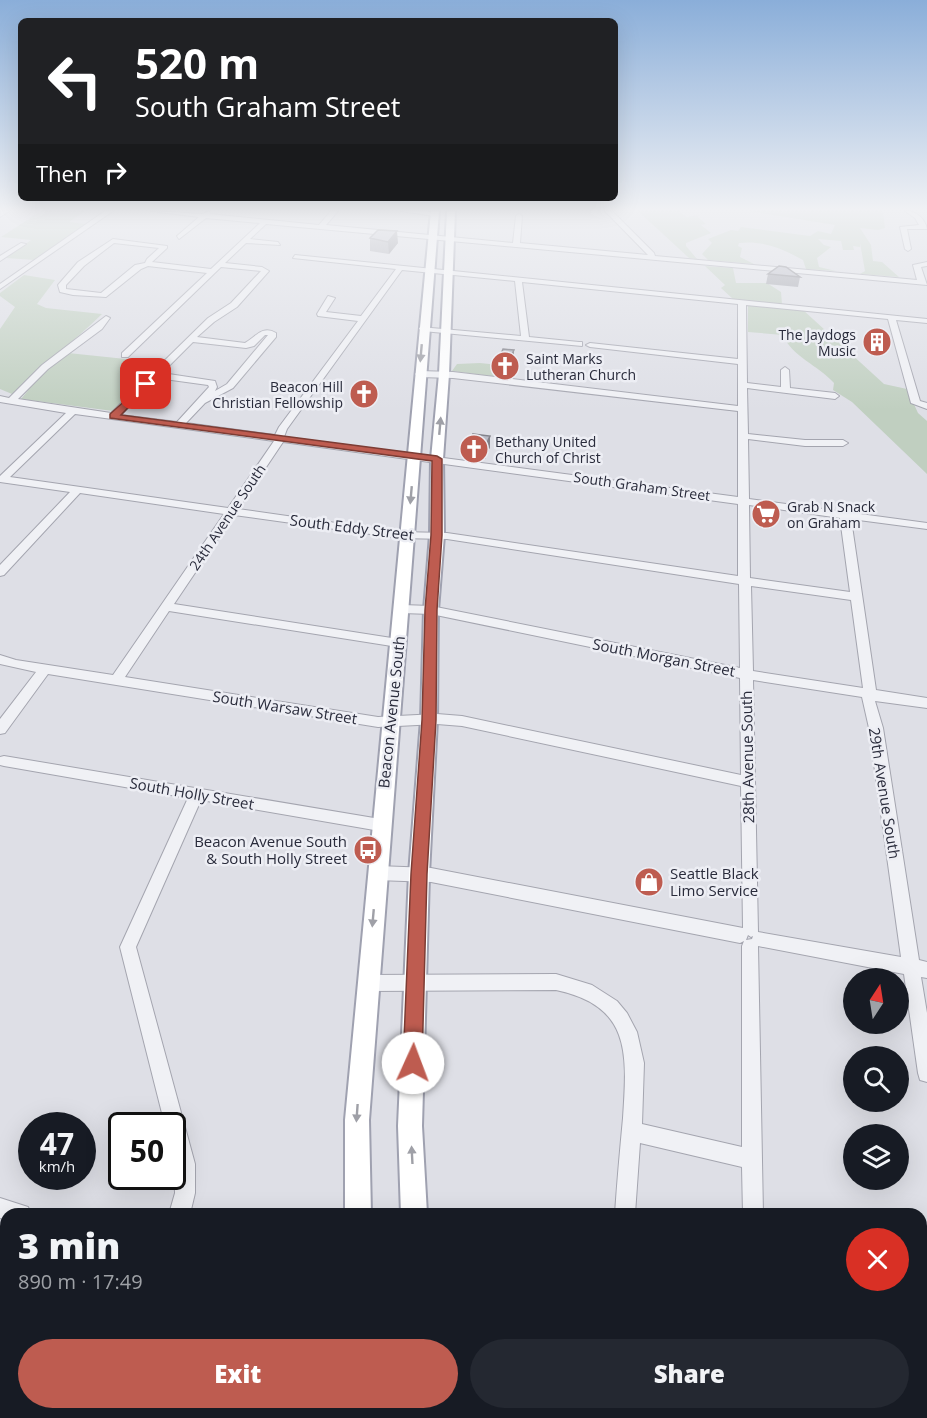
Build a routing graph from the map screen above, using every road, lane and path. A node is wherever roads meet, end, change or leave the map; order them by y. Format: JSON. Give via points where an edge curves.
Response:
{"nodes":[{"id":1,"x":14,"y":277,"type":"edge"},
{"id":2,"x":69,"y":277,"type":"edge"},
{"id":3,"x":125,"y":277,"type":"edge"},
{"id":4,"x":207,"y":277,"type":"edge"},
{"id":5,"x":258,"y":277,"type":"edge"},
{"id":6,"x":394,"y":277,"type":"edge"},
{"id":7,"x":428,"y":277,"type":"edge"},
{"id":8,"x":448,"y":277,"type":"edge"},
{"id":9,"x":500,"y":277,"type":"edge"},
{"id":10,"x":863,"y":277,"type":"edge"},
{"id":11,"x":518,"y":279,"type":"junction"},
{"id":12,"x":924,"y":283,"type":"edge"},
{"id":13,"x":0,"y":287,"type":"edge"},
{"id":14,"x":330,"y":298,"type":"dead end"},
{"id":15,"x":742,"y":301,"type":"junction"},
{"id":16,"x":891,"y":317,"type":"junction"},
{"id":17,"x":106,"y":318,"type":"dead end"},
{"id":18,"x":363,"y":319,"type":"junction"},
{"id":19,"x":927,"y":321,"type":"edge"},
{"id":20,"x":423,"y":329,"type":"junction"},
{"id":21,"x":446,"y":330,"type":"junction"},
{"id":22,"x":525,"y":338,"type":"junction"},
{"id":23,"x":190,"y":339,"type":"junction"},
{"id":24,"x":579,"y":344,"type":"dead end"},
{"id":25,"x":590,"y":345,"type":"dead end"},
{"id":26,"x":125,"y":355,"type":"dead end"},
{"id":27,"x":742,"y":362,"type":"junction"},
{"id":28,"x":785,"y":370,"type":"dead end"},
{"id":29,"x":419,"y":374,"type":"junction"},
{"id":30,"x":444,"y":374,"type":"junction"},
{"id":31,"x":155,"y":375,"type":"junction"},
{"id":32,"x":742,"y":385,"type":"junction"},
{"id":33,"x":786,"y":390,"type":"junction"},
{"id":34,"x":835,"y":396,"type":"dead end"},
{"id":35,"x":0,"y":399,"type":"edge"},
{"id":36,"x":11,"y":401,"type":"junction"},
{"id":37,"x":202,"y":401,"type":"junction"},
{"id":38,"x":924,"y":405,"type":"edge"},
{"id":39,"x":742,"y":409,"type":"junction"},
{"id":40,"x":73,"y":411,"type":"junction"},
{"id":41,"x":114,"y":416,"type":"junction"},
{"id":42,"x":179,"y":425,"type":"junction"},
{"id":43,"x":743,"y":436,"type":"junction"},
{"id":44,"x":279,"y":437,"type":"junction"},
{"id":45,"x":843,"y":443,"type":"dead end"},
{"id":46,"x":415,"y":456,"type":"junction"},
{"id":47,"x":437,"y":459,"type":"junction"},
{"id":48,"x":1,"y":479,"type":"edge"},
{"id":49,"x":77,"y":490,"type":"junction"},
{"id":50,"x":744,"y":500,"type":"junction"},
{"id":51,"x":230,"y":512,"type":"junction"},
{"id":52,"x":845,"y":514,"type":"junction"},
{"id":53,"x":927,"y":526,"type":"edge"},
{"id":54,"x":436,"y":535,"type":"junction"},
{"id":55,"x":408,"y":536,"type":"junction"},
{"id":56,"x":0,"y":572,"type":"edge"},
{"id":57,"x":744,"y":581,"type":"junction"},
{"id":58,"x":856,"y":597,"type":"junction"},
{"id":59,"x":166,"y":607,"type":"junction"},
{"id":60,"x":402,"y":609,"type":"junction"},
{"id":61,"x":431,"y":610,"type":"junction"},
{"id":62,"x":398,"y":643,"type":"junction"},
{"id":63,"x":0,"y":659,"type":"edge"},
{"id":64,"x":45,"y":669,"type":"junction"},
{"id":65,"x":745,"y":674,"type":"junction"},
{"id":66,"x":116,"y":680,"type":"junction"},
{"id":67,"x":869,"y":694,"type":"junction"},
{"id":68,"x":927,"y":703,"type":"edge"},
{"id":69,"x":429,"y":720,"type":"junction"},
{"id":70,"x":390,"y":722,"type":"junction"},
{"id":71,"x":0,"y":729,"type":"edge"},
{"id":72,"x":4,"y":762,"type":"dead end"},
{"id":73,"x":747,"y":782,"type":"junction"},
{"id":74,"x":197,"y":794,"type":"junction"},
{"id":75,"x":380,"y":825,"type":"junction"},
{"id":76,"x":377,"y":873,"type":"junction"},
{"id":77,"x":419,"y":874,"type":"junction"},
{"id":78,"x":750,"y":937,"type":"junction"},
{"id":79,"x":919,"y":969,"type":"edge"},
{"id":80,"x":416,"y":982,"type":"junction"},
{"id":81,"x":368,"y":983,"type":"junction"},
{"id":82,"x":927,"y":1073,"type":"edge"},
{"id":83,"x":631,"y":1131,"type":"junction"},
{"id":84,"x":753,"y":1159,"type":"junction"},
{"id":85,"x":181,"y":1208,"type":"edge"},
{"id":86,"x":358,"y":1208,"type":"edge"},
{"id":87,"x":414,"y":1208,"type":"edge"},
{"id":88,"x":625,"y":1208,"type":"edge"},
{"id":89,"x":753,"y":1208,"type":"edge"}],
"edges":[{"from":1,"to":13,"type":"street"},
{"from":2,"to":3,"type":"street","via":[[62,288],[65,291],[101,295]]},
{"from":4,"to":26,"type":"street"},
{"from":5,"to":23,"type":"street","via":[[234,304]]},
{"from":6,"to":18,"type":"street","name":"24th Avenue South"},
{"from":7,"to":20,"type":"main road","name":"Beacon Avenue South"},
{"from":8,"to":21,"type":"main road","name":"Beacon Avenue South"},
{"from":9,"to":11,"type":"street"},
{"from":10,"to":12,"type":"street"},
{"from":11,"to":15,"type":"street"},
{"from":11,"to":22,"type":"street"},
{"from":14,"to":18,"type":"street","via":[[321,314]]},
{"from":15,"to":16,"type":"street"},
{"from":15,"to":27,"type":"street","name":"28th Avenue South"},
{"from":16,"to":19,"type":"street"},
{"from":16,"to":38,"type":"street","via":[[916,403]]},
{"from":17,"to":36,"type":"street","via":[[45,367]]},
{"from":18,"to":44,"type":"street","name":"24th Avenue South"},
{"from":20,"to":21,"type":"street"},
{"from":20,"to":29,"type":"main road","name":"Beacon Avenue South","one_way":true},
{"from":21,"to":22,"type":"street"},
{"from":21,"to":30,"type":"main road","name":"Beacon Avenue South"},
{"from":22,"to":24,"type":"street"},
{"from":23,"to":31,"type":"street"},
{"from":23,"to":37,"type":"street","via":[[249,345],[263,333],[273,334],[230,386]]},
{"from":25,"to":27,"type":"street"},
{"from":27,"to":32,"type":"street","name":"28th Avenue South"},
{"from":28,"to":33,"type":"street"},
{"from":29,"to":30,"type":"street"},
{"from":29,"to":46,"type":"main road","name":"Beacon Avenue South"},
{"from":30,"to":39,"type":"street"},
{"from":47,"to":30,"type":"main road","name":"Beacon Avenue South","one_way":true},
{"from":31,"to":37,"type":"street","via":[[212,383]]},
{"from":31,"to":41,"type":"street"},
{"from":32,"to":33,"type":"street"},
{"from":32,"to":39,"type":"street","name":"28th Avenue South"},
{"from":33,"to":34,"type":"street"},
{"from":35,"to":36,"type":"street","name":"South Graham Street"},
{"from":36,"to":40,"type":"street","name":"South Graham Street"},
{"from":37,"to":42,"type":"street"},
{"from":39,"to":43,"type":"street","name":"28th Avenue South"},
{"from":40,"to":41,"type":"street","name":"South Graham Street"},
{"from":40,"to":48,"type":"street"},
{"from":41,"to":42,"type":"street","name":"South Graham Street"},
{"from":42,"to":44,"type":"street","name":"South Graham Street"},
{"from":43,"to":45,"type":"street"},
{"from":43,"to":50,"type":"street","name":"28th Avenue South"},
{"from":44,"to":46,"type":"street","name":"South Graham Street"},
{"from":44,"to":51,"type":"street","name":"24th Avenue South"},
{"from":46,"to":47,"type":"street","name":"South Graham Street"},
{"from":46,"to":55,"type":"main road","name":"Beacon Avenue South","one_way":true},
{"from":47,"to":50,"type":"street","name":"South Graham Street"},
{"from":47,"to":54,"type":"main road","name":"Beacon Avenue South"},
{"from":48,"to":49,"type":"street","name":"South Eddy Street"},
{"from":49,"to":51,"type":"street","name":"South Eddy Street"},
{"from":49,"to":56,"type":"street"},
{"from":50,"to":52,"type":"street","name":"South Graham Street"},
{"from":50,"to":57,"type":"street","name":"28th Avenue South"},
{"from":51,"to":55,"type":"street","name":"South Eddy Street"},
{"from":51,"to":59,"type":"street","name":"24th Avenue South"},
{"from":52,"to":53,"type":"street","name":"South Graham Street"},
{"from":52,"to":58,"type":"street","name":"29th Avenue South"},
{"from":54,"to":55,"type":"street","name":"South Eddy Street"},
{"from":54,"to":57,"type":"street","name":"South Eddy Street"},
{"from":54,"to":61,"type":"main road","name":"Beacon Avenue South"},
{"from":55,"to":60,"type":"main road","name":"Beacon Avenue South"},
{"from":57,"to":58,"type":"street","name":"South Eddy Street"},
{"from":57,"to":65,"type":"street","name":"28th Avenue South"},
{"from":58,"to":67,"type":"street","name":"29th Avenue South"},
{"from":59,"to":62,"type":"street"},
{"from":59,"to":66,"type":"street","name":"24th Avenue South"},
{"from":60,"to":61,"type":"street","name":"South Morgan Street"},
{"from":60,"to":62,"type":"main road","name":"Beacon Avenue South"},
{"from":61,"to":65,"type":"street","name":"South Morgan Street"},
{"from":61,"to":69,"type":"main road","name":"Beacon Avenue South"},
{"from":62,"to":70,"type":"main road","name":"Beacon Avenue South"},
{"from":63,"to":64,"type":"street","name":"South Warsaw Street"},
{"from":64,"to":66,"type":"street","name":"South Warsaw Street"},
{"from":64,"to":71,"type":"street"},
{"from":65,"to":67,"type":"street","name":"South Morgan Street"},
{"from":65,"to":73,"type":"street","name":"28th Avenue South"},
{"from":66,"to":70,"type":"street","name":"South Warsaw Street"},
{"from":67,"to":68,"type":"street","name":"South Morgan Street"},
{"from":67,"to":79,"type":"street","name":"29th Avenue South"},
{"from":69,"to":70,"type":"street","name":"South Warsaw Street"},
{"from":69,"to":73,"type":"street","name":"South Warsaw Street","via":[[462,721]]},
{"from":69,"to":77,"type":"main road","name":"Beacon Avenue South"},
{"from":70,"to":75,"type":"main road","name":"Beacon Avenue South"},
{"from":72,"to":74,"type":"street","name":"South Holly Street"},
{"from":73,"to":78,"type":"street","name":"28th Avenue South"},
{"from":74,"to":75,"type":"street","name":"South Holly Street"},
{"from":74,"to":85,"type":"street","via":[[128,946],[185,1164]]},
{"from":75,"to":76,"type":"main road","name":"Beacon Avenue South"},
{"from":76,"to":77,"type":"street"},
{"from":76,"to":81,"type":"main road","name":"Beacon Avenue South","one_way":true},
{"from":77,"to":78,"type":"street"},
{"from":77,"to":80,"type":"main road","name":"Beacon Avenue South"},
{"from":78,"to":79,"type":"street"},
{"from":78,"to":84,"type":"street","name":"28th Avenue South"},
{"from":79,"to":82,"type":"street","name":"29th Avenue South"},
{"from":80,"to":81,"type":"street"},
{"from":80,"to":83,"type":"street","via":[[564,983],[598,995],[628,1031],[634,1053]]},
{"from":87,"to":80,"type":"main road","name":"Beacon Avenue South","one_way":true,"via":[[410,1126]]},
{"from":81,"to":86,"type":"main road","name":"Beacon Avenue South","one_way":true,"via":[[357,1120]]},
{"from":83,"to":84,"type":"street"},
{"from":83,"to":88,"type":"street"},
{"from":84,"to":89,"type":"street","name":"28th Avenue South"}]}
